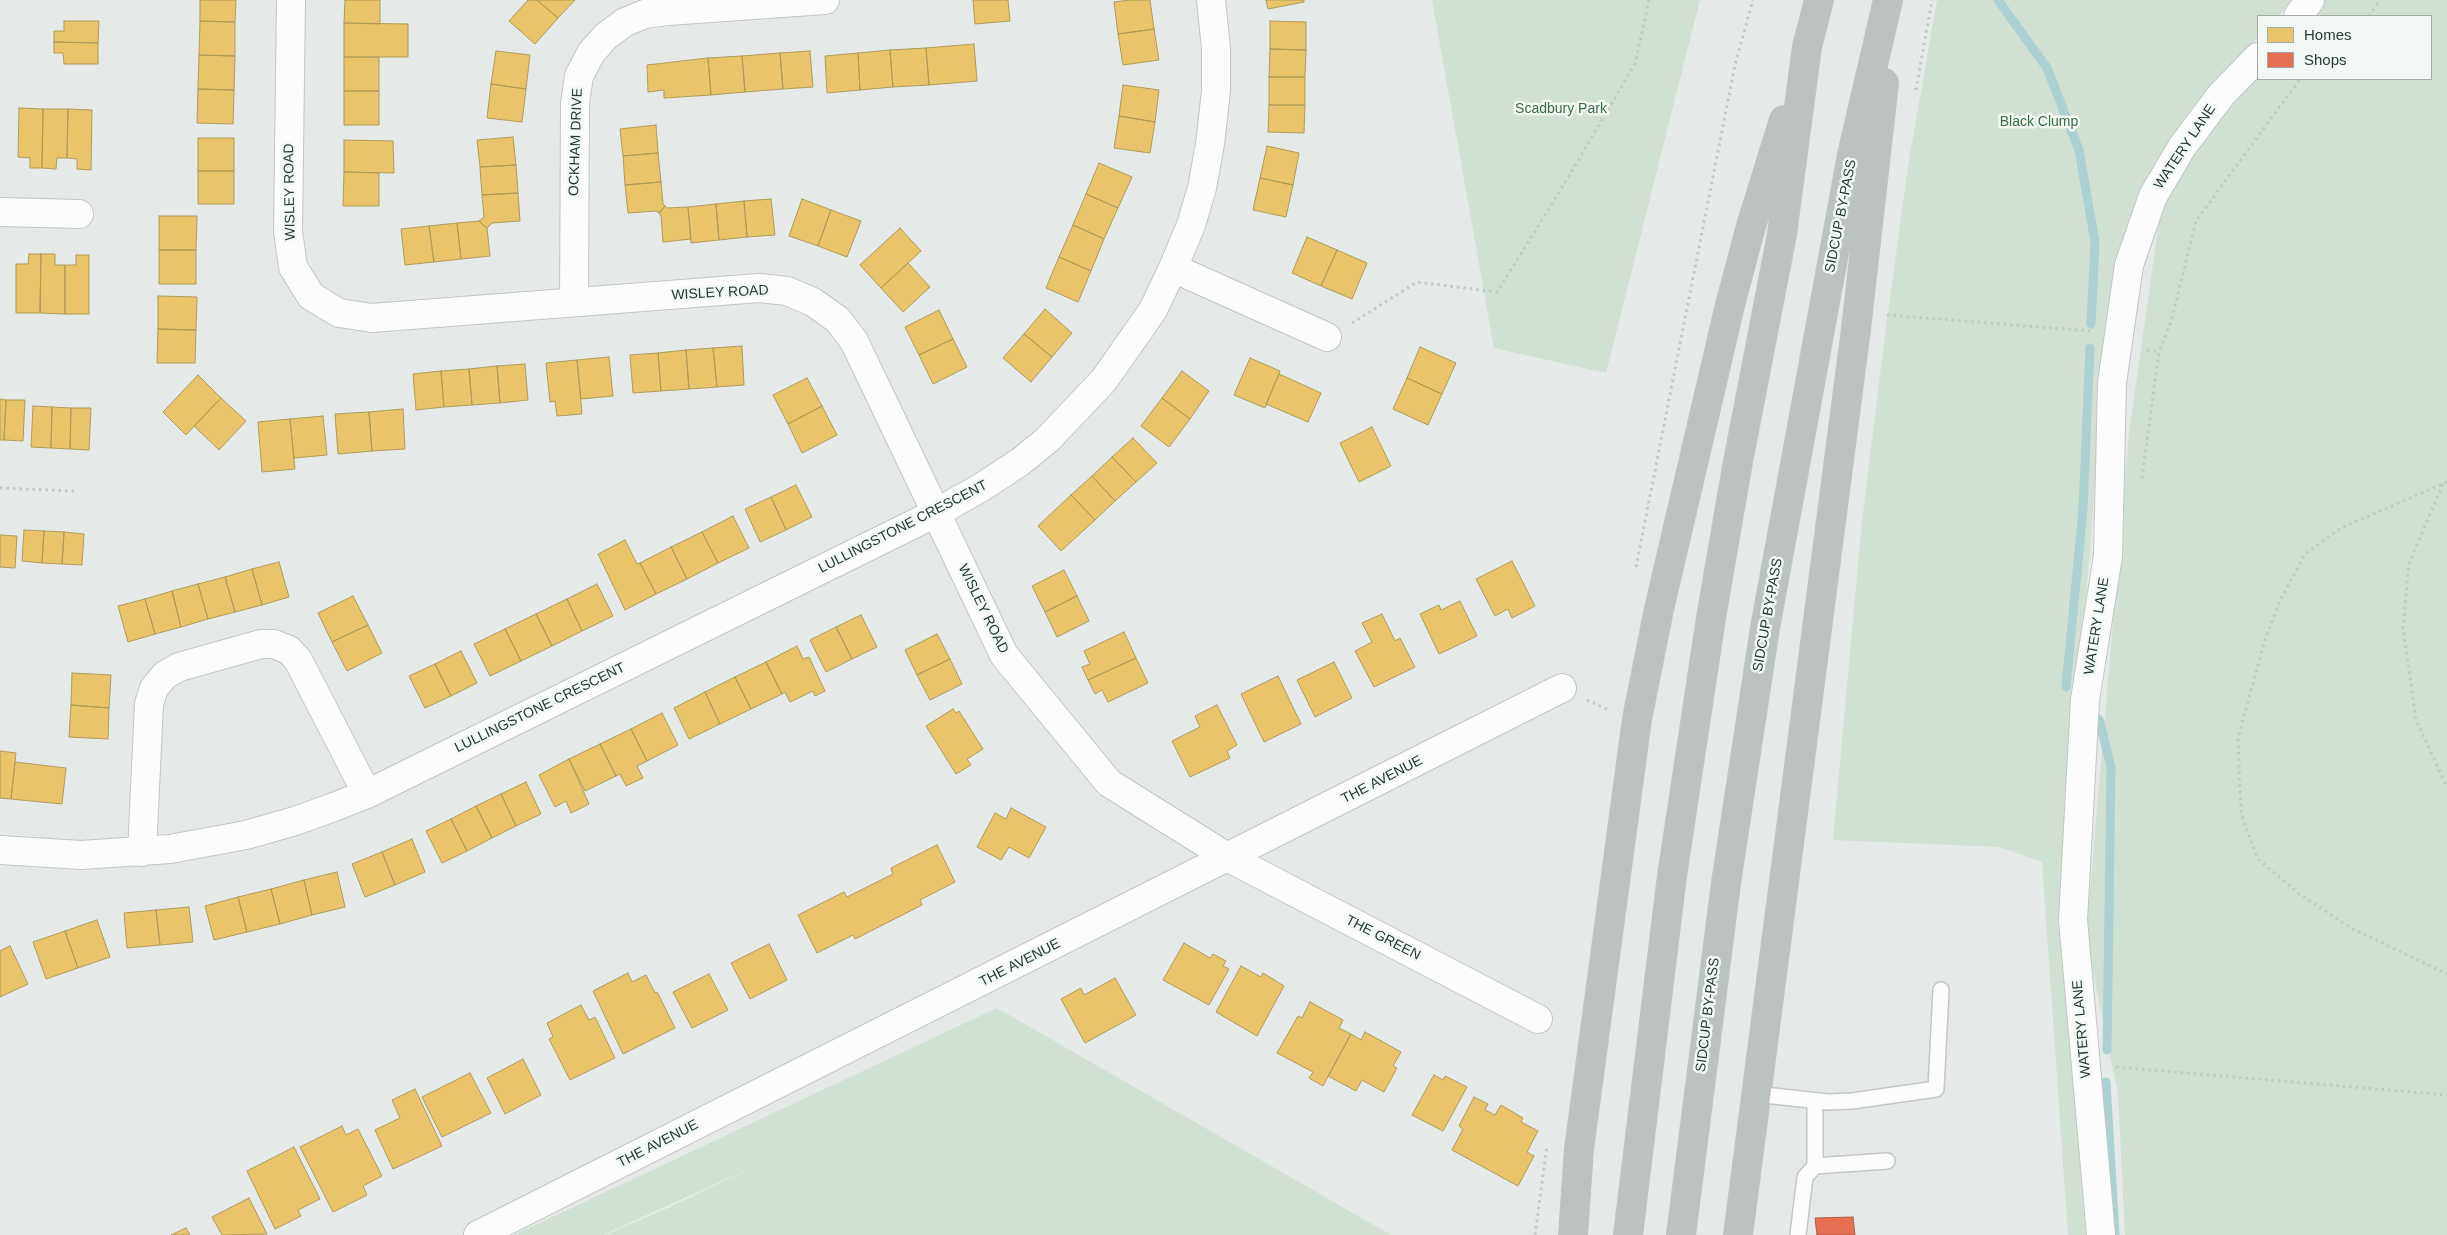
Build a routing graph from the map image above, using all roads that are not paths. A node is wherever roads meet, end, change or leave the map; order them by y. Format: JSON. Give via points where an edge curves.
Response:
{"nodes":[{"id":1,"x":291,"y":0,"type":"edge"},
{"id":2,"x":826,"y":0,"type":"edge"},
{"id":3,"x":1211,"y":0,"type":"edge"},
{"id":4,"x":1819,"y":0,"type":"edge"},
{"id":5,"x":1890,"y":0,"type":"edge"},
{"id":6,"x":2310,"y":0,"type":"edge"},
{"id":7,"x":2299,"y":15,"type":"edge"},
{"id":8,"x":1807,"y":47,"type":"junction"},
{"id":9,"x":2257,"y":58,"type":"edge"},
{"id":10,"x":0,"y":212,"type":"edge"},
{"id":11,"x":79,"y":214,"type":"dead end"},
{"id":12,"x":1173,"y":268,"type":"junction"},
{"id":13,"x":574,"y":302,"type":"junction"},
{"id":14,"x":1326,"y":337,"type":"road end"},
{"id":15,"x":936,"y":513,"type":"junction"},
{"id":16,"x":1562,"y":688,"type":"road end"},
{"id":17,"x":367,"y":794,"type":"junction"},
{"id":18,"x":0,"y":850,"type":"edge"},
{"id":19,"x":142,"y":852,"type":"junction"},
{"id":20,"x":1229,"y":858,"type":"junction"},
{"id":21,"x":1941,"y":990,"type":"dead end"},
{"id":22,"x":1538,"y":1019,"type":"dead end"},
{"id":23,"x":1755,"y":1094,"type":"junction"},
{"id":24,"x":1815,"y":1101,"type":"junction"},
{"id":25,"x":1887,"y":1161,"type":"dead end"},
{"id":26,"x":1815,"y":1166,"type":"junction"},
{"id":27,"x":478,"y":1235,"type":"edge"},
{"id":28,"x":1573,"y":1235,"type":"edge"},
{"id":29,"x":1628,"y":1235,"type":"edge"},
{"id":30,"x":1681,"y":1235,"type":"edge"},
{"id":31,"x":1738,"y":1235,"type":"edge"},
{"id":32,"x":1798,"y":1235,"type":"edge"},
{"id":33,"x":2100,"y":1235,"type":"edge"}],
"edges":[{"from":1,"to":13,"type":"street","name":"WISLEY ROAD","via":[[288,231],[293,267],[310,296],[339,313],[372,318]]},
{"from":2,"to":13,"type":"street","name":"OCKHAM DRIVE","via":[[645,14],[625,22],[591,53],[578,76],[575,104]]},
{"from":3,"to":12,"type":"street","name":"LULLINGSTONE CRESCENT","via":[[1216,91],[1210,144],[1196,206]]},
{"from":4,"to":8,"type":"highway"},
{"from":5,"to":23,"type":"highway","via":[[1856,330]]},
{"from":5,"to":30,"type":"highway","name":"SIDCUP BY-PASS","via":[[1851,164],[1764,628],[1726,884]]},
{"from":6,"to":7,"type":"street"},
{"from":8,"to":28,"type":"highway","via":[[1730,305],[1661,600],[1637,719],[1579,1148]]},
{"from":8,"to":29,"type":"highway","via":[[1782,234],[1735,477],[1678,838]]},
{"from":9,"to":33,"type":"street","name":"WATERY LANE","via":[[2221,95],[2182,147],[2153,196],[2129,265],[2112,384],[2108,556],[2085,700],[2073,920]]},
{"from":10,"to":11,"type":"street"},
{"from":12,"to":14,"type":"street"},
{"from":12,"to":15,"type":"street","name":"LULLINGSTONE CRESCENT","via":[[1154,310],[1133,342],[1075,413],[1020,462],[982,488]]},
{"from":13,"to":15,"type":"street","name":"WISLEY ROAD","via":[[759,288],[787,291],[813,302],[838,320],[854,341]]},
{"from":15,"to":17,"type":"street","name":"LULLINGSTONE CRESCENT"},
{"from":15,"to":20,"type":"street","name":"WISLEY ROAD","via":[[1004,655],[1109,783]]},
{"from":16,"to":20,"type":"street","name":"THE AVENUE"},
{"from":17,"to":19,"type":"street","name":"LULLINGSTONE CRESCENT","via":[[246,835]]},
{"from":17,"to":19,"type":"street","via":[[298,660],[289,650],[274,644],[260,644],[178,667],[165,675],[154,688],[149,704]]},
{"from":18,"to":19,"type":"street","name":"LULLINGSTONE CRESCENT","via":[[81,855]]},
{"from":20,"to":22,"type":"street","name":"THE GREEN"},
{"from":20,"to":27,"type":"street","name":"THE AVENUE"},
{"from":21,"to":24,"type":"lane","via":[[1936,1089],[1852,1101]]},
{"from":23,"to":24,"type":"lane"},
{"from":23,"to":31,"type":"highway"},
{"from":24,"to":26,"type":"lane"},
{"from":25,"to":26,"type":"lane"},
{"from":26,"to":32,"type":"lane","via":[[1805,1177]]}]}
